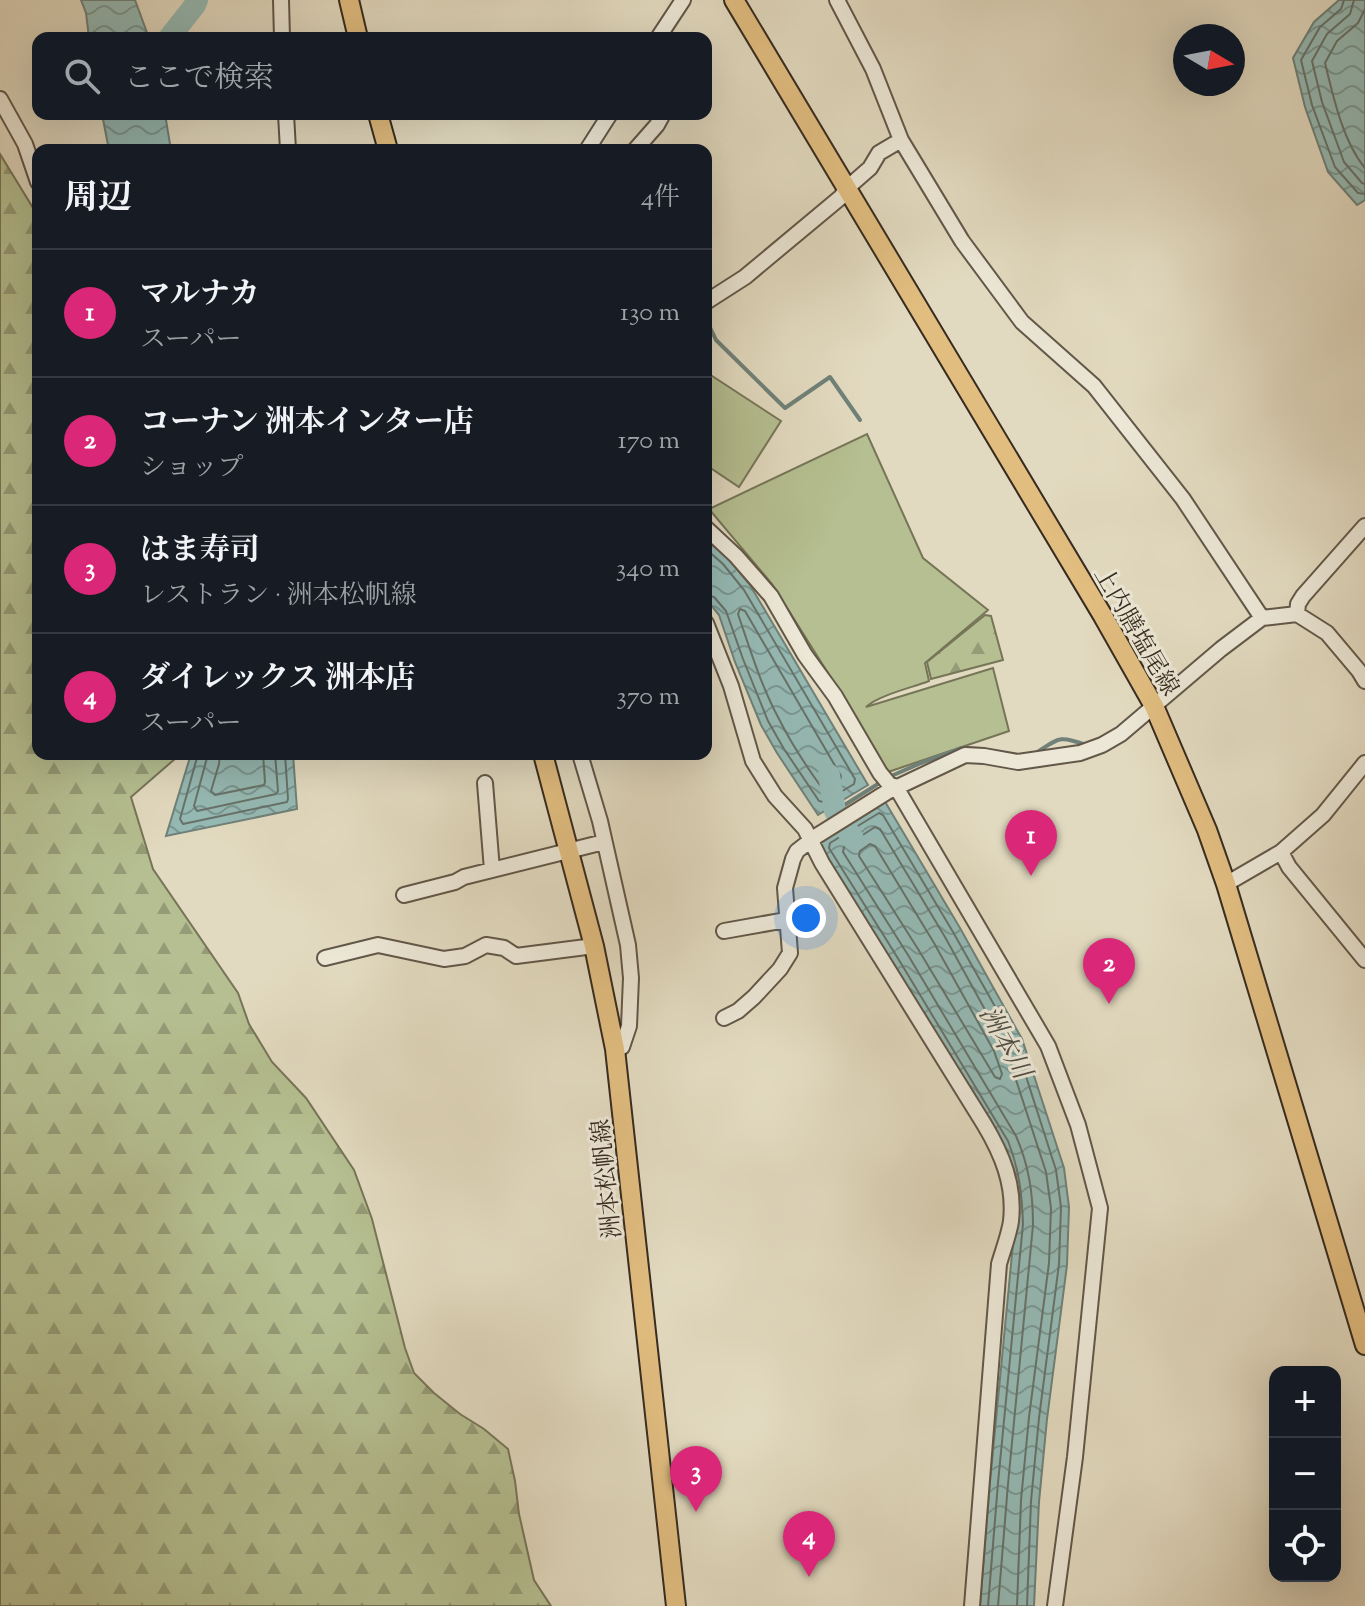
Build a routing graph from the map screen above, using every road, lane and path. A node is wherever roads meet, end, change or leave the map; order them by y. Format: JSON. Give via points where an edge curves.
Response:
{"nodes":[{"id":1,"x":281,"y":0,"type":"edge"},
{"id":2,"x":349,"y":0,"type":"edge"},
{"id":3,"x":683,"y":0,"type":"edge"},
{"id":4,"x":734,"y":0,"type":"edge"},
{"id":5,"x":837,"y":0,"type":"edge"},
{"id":6,"x":282,"y":32,"type":"edge"},
{"id":7,"x":357,"y":32,"type":"edge"},
{"id":8,"x":662,"y":32,"type":"edge"},
{"id":9,"x":0,"y":99,"type":"edge"},
{"id":10,"x":286,"y":120,"type":"edge"},
{"id":11,"x":380,"y":120,"type":"edge"},
{"id":12,"x":606,"y":120,"type":"edge"},
{"id":13,"x":660,"y":120,"type":"edge"},
{"id":14,"x":901,"y":140,"type":"junction"},
{"id":15,"x":288,"y":144,"type":"edge"},
{"id":16,"x":386,"y":144,"type":"edge"},
{"id":17,"x":591,"y":144,"type":"edge"},
{"id":18,"x":640,"y":144,"type":"edge"},
{"id":19,"x":32,"y":164,"type":"edge"},
{"id":20,"x":846,"y":189,"type":"junction"},
{"id":21,"x":712,"y":298,"type":"edge"},
{"id":22,"x":1365,"y":526,"type":"edge"},
{"id":23,"x":712,"y":534,"type":"edge"},
{"id":24,"x":1297,"y":614,"type":"junction"},
{"id":25,"x":1262,"y":618,"type":"junction"},
{"id":26,"x":712,"y":638,"type":"edge"},
{"id":27,"x":1365,"y":681,"type":"edge"},
{"id":28,"x":1154,"y":706,"type":"junction"},
{"id":29,"x":545,"y":760,"type":"edge"},
{"id":30,"x":582,"y":760,"type":"edge"},
{"id":31,"x":1365,"y":763,"type":"edge"},
{"id":32,"x":485,"y":783,"type":"dead end"},
{"id":33,"x":888,"y":784,"type":"junction"},
{"id":34,"x":813,"y":839,"type":"junction"},
{"id":35,"x":604,"y":842,"type":"junction"},
{"id":36,"x":569,"y":852,"type":"junction"},
{"id":37,"x":1281,"y":852,"type":"junction"},
{"id":38,"x":492,"y":870,"type":"junction"},
{"id":39,"x":1226,"y":884,"type":"junction"},
{"id":40,"x":404,"y":895,"type":"dead end"},
{"id":41,"x":786,"y":920,"type":"junction"},
{"id":42,"x":724,"y":931,"type":"dead end"},
{"id":43,"x":594,"y":946,"type":"junction"},
{"id":44,"x":325,"y":958,"type":"dead end"},
{"id":45,"x":1365,"y":960,"type":"edge"},
{"id":46,"x":724,"y":1018,"type":"dead end"},
{"id":47,"x":615,"y":1049,"type":"junction"},
{"id":48,"x":1365,"y":1345,"type":"edge"},
{"id":49,"x":676,"y":1606,"type":"edge"},
{"id":50,"x":972,"y":1606,"type":"edge"},
{"id":51,"x":1055,"y":1606,"type":"edge"}],
"edges":[{"from":1,"to":6,"type":"street"},
{"from":2,"to":7,"type":"main road"},
{"from":3,"to":8,"type":"street"},
{"from":4,"to":20,"type":"main road","name":"上内膳塩尾線"},
{"from":5,"to":14,"type":"street","via":[[873,69]]},
{"from":9,"to":19,"type":"street"},
{"from":10,"to":15,"type":"street"},
{"from":11,"to":16,"type":"main road"},
{"from":12,"to":17,"type":"street"},
{"from":13,"to":18,"type":"street"},
{"from":14,"to":20,"type":"street","via":[[879,153]]},
{"from":14,"to":25,"type":"street","via":[[962,241],[1022,322],[1094,386],[1183,499]]},
{"from":20,"to":21,"type":"street","via":[[745,277]]},
{"from":20,"to":28,"type":"main road","name":"上内膳塩尾線"},
{"from":22,"to":24,"type":"street","via":[[1303,596]]},
{"from":23,"to":33,"type":"street","via":[[771,596]]},
{"from":24,"to":25,"type":"street"},
{"from":24,"to":27,"type":"street","via":[[1327,633]]},
{"from":25,"to":28,"type":"street"},
{"from":26,"to":34,"type":"street","via":[[753,761]]},
{"from":28,"to":33,"type":"street","via":[[1121,734],[1080,753],[1018,762],[965,755]]},
{"from":28,"to":39,"type":"main road","name":"上内膳塩尾線"},
{"from":29,"to":36,"type":"main road","name":"洲本松帆線"},
{"from":30,"to":35,"type":"street"},
{"from":31,"to":37,"type":"street","via":[[1323,815]]},
{"from":32,"to":38,"type":"street"},
{"from":33,"to":34,"type":"street"},
{"from":33,"to":51,"type":"street","via":[[1048,1046],[1078,1125],[1100,1208]]},
{"from":34,"to":41,"type":"street","via":[[793,859],[785,888]]},
{"from":34,"to":50,"type":"street","via":[[822,863],[990,1134],[1009,1180],[1011,1222],[999,1264]]},
{"from":35,"to":36,"type":"street"},
{"from":35,"to":47,"type":"street","via":[[631,978],[629,1026],[622,1047]]},
{"from":36,"to":38,"type":"street"},
{"from":36,"to":43,"type":"main road","name":"洲本松帆線"},
{"from":37,"to":39,"type":"street"},
{"from":37,"to":45,"type":"street"},
{"from":38,"to":40,"type":"street"},
{"from":39,"to":48,"type":"main road","name":"上内膳塩尾線"},
{"from":41,"to":42,"type":"street"},
{"from":41,"to":46,"type":"street","via":[[790,953],[780,969]]},
{"from":43,"to":44,"type":"street","via":[[516,956],[486,945],[444,959],[378,945]]},
{"from":43,"to":47,"type":"main road","name":"洲本松帆線"},
{"from":47,"to":49,"type":"main road","name":"洲本松帆線"}]}
